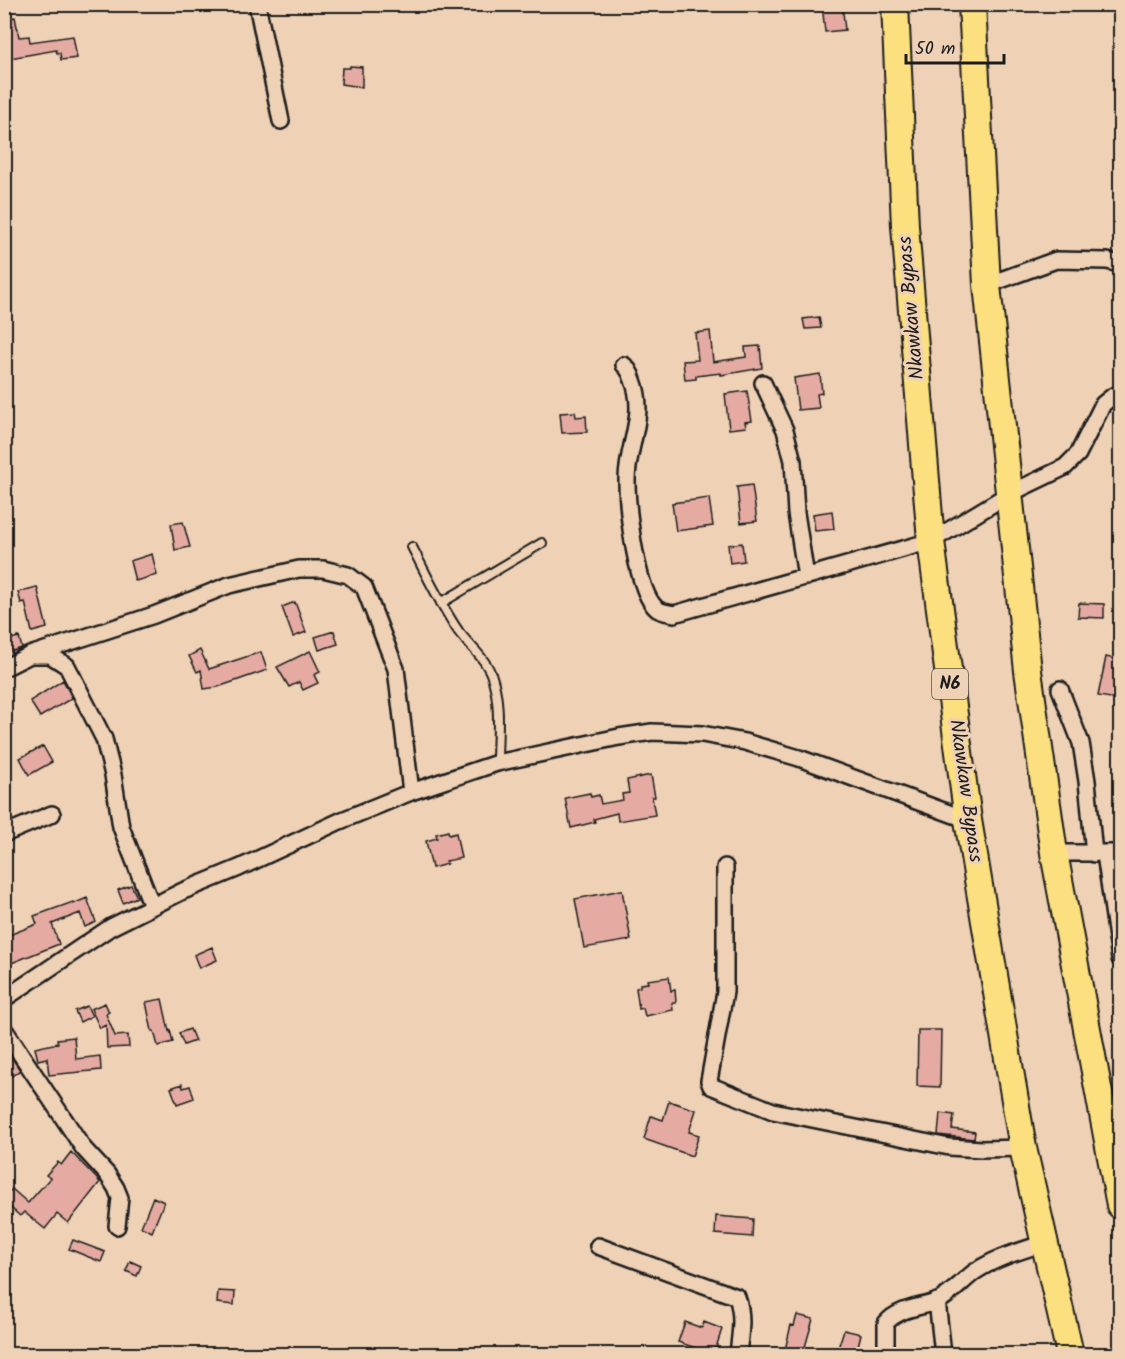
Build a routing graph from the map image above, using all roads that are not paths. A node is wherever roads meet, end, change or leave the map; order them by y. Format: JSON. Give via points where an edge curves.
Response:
{"nodes":[{"id":1,"x":257,"y":4,"type":"edge"},
{"id":2,"x":894,"y":4,"type":"edge"},
{"id":3,"x":972,"y":4,"type":"edge"},
{"id":4,"x":281,"y":121,"type":"dead end"},
{"id":5,"x":1120,"y":264,"type":"edge"},
{"id":6,"x":987,"y":285,"type":"junction"},
{"id":7,"x":624,"y":364,"type":"dead end"},
{"id":8,"x":763,"y":383,"type":"dead end"},
{"id":9,"x":1120,"y":394,"type":"edge"},
{"id":10,"x":1009,"y":494,"type":"junction"},
{"id":11,"x":931,"y":541,"type":"junction"},
{"id":12,"x":542,"y":543,"type":"dead end"},
{"id":13,"x":412,"y":548,"type":"dead end"},
{"id":14,"x":806,"y":577,"type":"junction"},
{"id":15,"x":441,"y":603,"type":"junction"},
{"id":16,"x":30,"y":655,"type":"junction"},
{"id":17,"x":4,"y":668,"type":"edge"},
{"id":18,"x":1060,"y":689,"type":"dead end"},
{"id":19,"x":497,"y":763,"type":"junction"},
{"id":20,"x":411,"y":792,"type":"junction"},
{"id":21,"x":52,"y":814,"type":"dead end"},
{"id":22,"x":968,"y":820,"type":"junction"},
{"id":23,"x":4,"y":834,"type":"edge"},
{"id":24,"x":1054,"y":853,"type":"junction"},
{"id":25,"x":1107,"y":854,"type":"edge"},
{"id":26,"x":725,"y":867,"type":"dead end"},
{"id":27,"x":152,"y":906,"type":"junction"},
{"id":28,"x":1120,"y":959,"type":"edge"},
{"id":29,"x":4,"y":999,"type":"edge"},
{"id":30,"x":4,"y":1029,"type":"edge"},
{"id":31,"x":1023,"y":1148,"type":"junction"},
{"id":32,"x":1120,"y":1205,"type":"edge"},
{"id":33,"x":117,"y":1226,"type":"dead end"},
{"id":34,"x":1044,"y":1243,"type":"junction"},
{"id":35,"x":598,"y":1246,"type":"dead end"},
{"id":36,"x":938,"y":1301,"type":"junction"},
{"id":37,"x":738,"y":1354,"type":"edge"},
{"id":38,"x":886,"y":1354,"type":"edge"},
{"id":39,"x":943,"y":1354,"type":"edge"},
{"id":40,"x":1070,"y":1354,"type":"edge"}],
"edges":[{"from":1,"to":4,"type":"street"},
{"from":2,"to":11,"type":"highway","name":"Nkawkaw Bypass","number":"N6","via":[[905,226]]},
{"from":3,"to":6,"type":"highway"},
{"from":5,"to":6,"type":"street","via":[[1056,260]]},
{"from":6,"to":10,"type":"highway"},
{"from":7,"to":14,"type":"street","via":[[639,400],[627,478],[630,517],[638,567],[657,610],[674,614]]},
{"from":8,"to":14,"type":"street","via":[[785,430],[793,461]]},
{"from":9,"to":10,"type":"street","via":[[1103,404],[1078,454],[1065,467]]},
{"from":10,"to":11,"type":"street"},
{"from":10,"to":24,"type":"highway","via":[[1028,671]]},
{"from":11,"to":14,"type":"street"},
{"from":11,"to":22,"type":"highway","name":"Nkawkaw Bypass","number":"N6"},
{"from":12,"to":15,"type":"lane"},
{"from":13,"to":15,"type":"lane"},
{"from":15,"to":19,"type":"lane","via":[[485,661],[493,679]]},
{"from":16,"to":17,"type":"street"},
{"from":16,"to":20,"type":"street","via":[[154,615],[228,585],[299,569],[348,575],[364,587],[396,669]]},
{"from":16,"to":27,"type":"street","via":[[50,655],[67,666],[104,739],[121,827]]},
{"from":18,"to":25,"type":"street","via":[[1081,743]]},
{"from":19,"to":20,"type":"street"},
{"from":19,"to":22,"type":"street","via":[[652,732],[702,734],[799,758]]},
{"from":20,"to":27,"type":"street"},
{"from":21,"to":23,"type":"street"},
{"from":22,"to":31,"type":"highway","name":"Nkawkaw Bypass","number":"N6"},
{"from":24,"to":25,"type":"street"},
{"from":24,"to":32,"type":"highway"},
{"from":25,"to":28,"type":"street"},
{"from":26,"to":31,"type":"street","via":[[725,992],[711,1086],[772,1111],[949,1147]]},
{"from":27,"to":29,"type":"street","via":[[94,938]]},
{"from":30,"to":33,"type":"street","via":[[84,1149],[116,1188],[120,1198]]},
{"from":31,"to":34,"type":"highway","name":"Nkawkaw Bypass","number":"N6"},
{"from":34,"to":36,"type":"street","via":[[999,1257]]},
{"from":34,"to":40,"type":"highway","name":"Nkawkaw Bypass","number":"N6"},
{"from":35,"to":37,"type":"street","via":[[737,1297],[742,1320]]},
{"from":36,"to":38,"type":"street","via":[[891,1317],[886,1323]]},
{"from":36,"to":39,"type":"street"}]}
